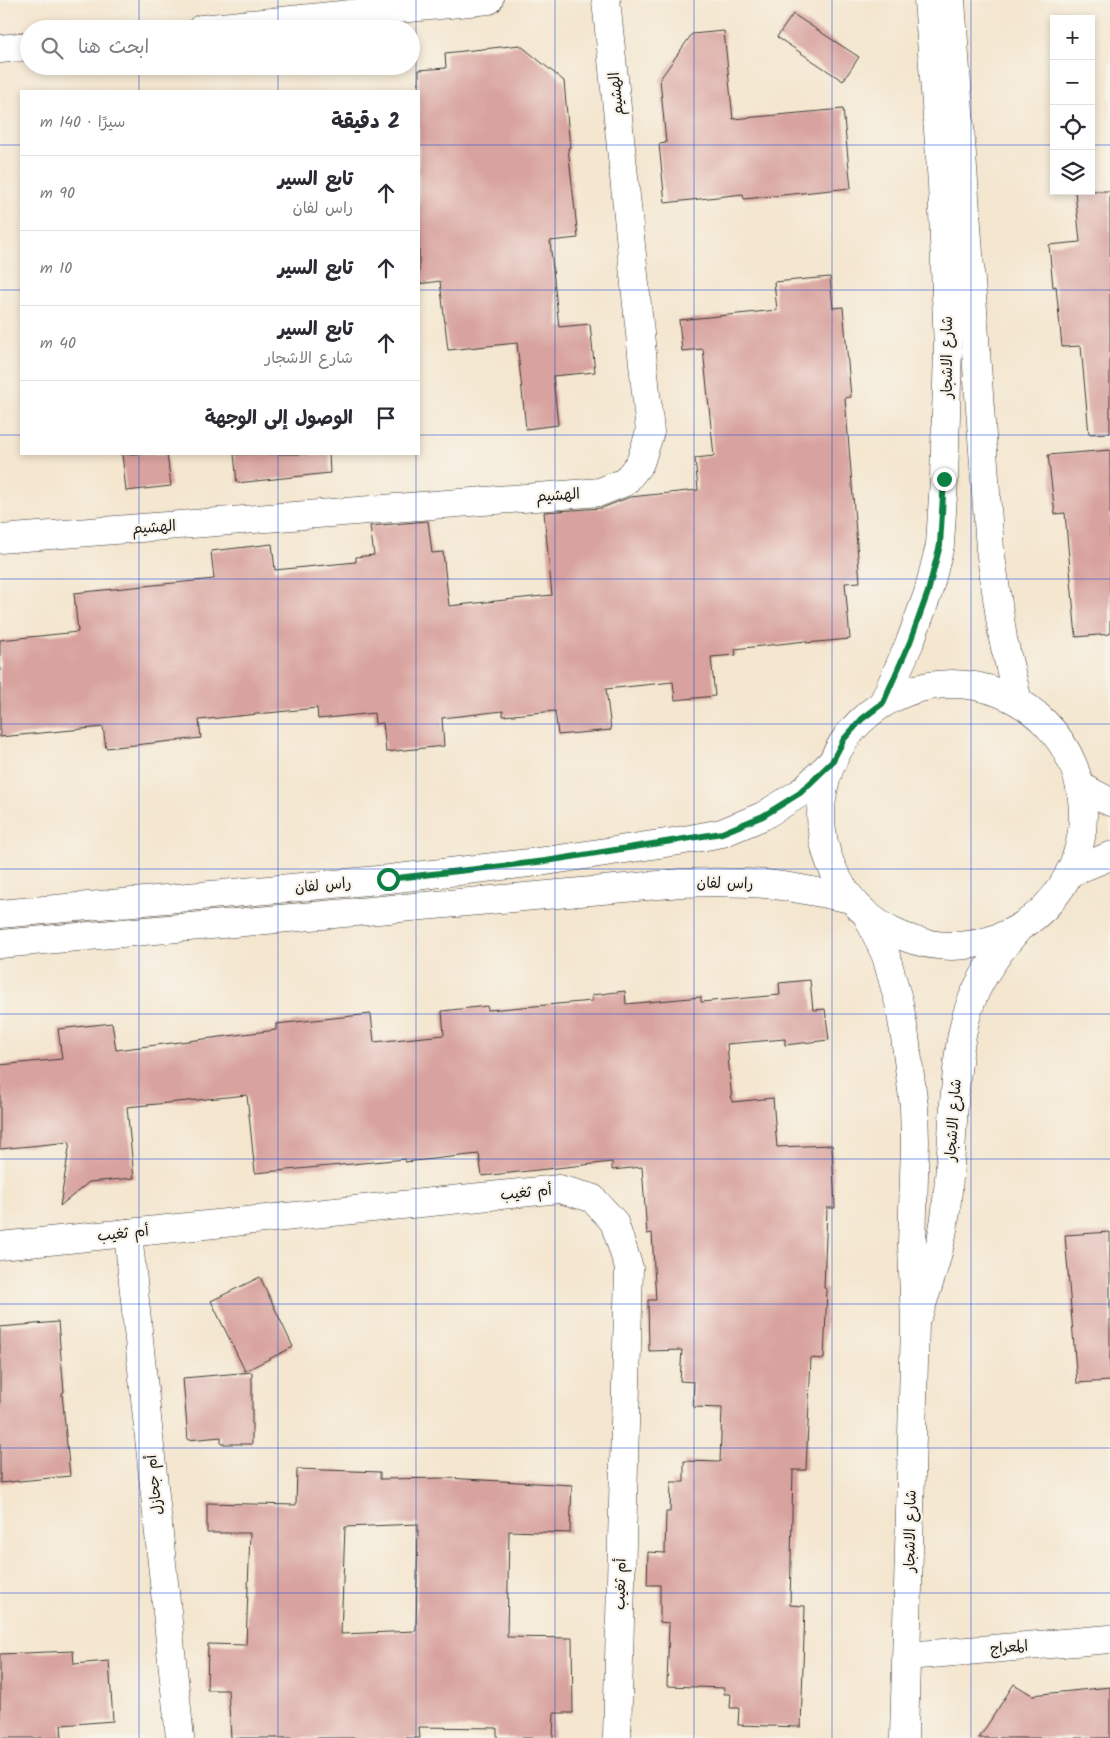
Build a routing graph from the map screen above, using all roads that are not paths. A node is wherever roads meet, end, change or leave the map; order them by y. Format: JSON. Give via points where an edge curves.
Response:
{"nodes":[{"id":1,"x":489,"y":0,"type":"edge"},
{"id":2,"x":606,"y":0,"type":"edge"},
{"id":3,"x":928,"y":0,"type":"edge"},
{"id":4,"x":951,"y":0,"type":"edge"},
{"id":5,"x":290,"y":20,"type":"edge"},
{"id":6,"x":20,"y":47,"type":"edge"},
{"id":7,"x":0,"y":49,"type":"edge"},
{"id":8,"x":0,"y":539,"type":"edge"},
{"id":9,"x":1018,"y":701,"type":"junction"},
{"id":10,"x":883,"y":703,"type":"junction"},
{"id":11,"x":832,"y":762,"type":"junction"},
{"id":12,"x":1080,"y":786,"type":"junction"},
{"id":13,"x":1110,"y":802,"type":"edge"},
{"id":14,"x":1110,"y":856,"type":"edge"},
{"id":15,"x":1069,"y":874,"type":"junction"},
{"id":16,"x":859,"y":907,"type":"junction"},
{"id":17,"x":0,"y":914,"type":"edge"},
{"id":18,"x":1018,"y":928,"type":"junction"},
{"id":19,"x":0,"y":944,"type":"edge"},
{"id":20,"x":128,"y":1233,"type":"junction"},
{"id":21,"x":0,"y":1246,"type":"edge"},
{"id":22,"x":915,"y":1323,"type":"junction"},
{"id":23,"x":1110,"y":1639,"type":"edge"},
{"id":24,"x":907,"y":1656,"type":"junction"},
{"id":25,"x":180,"y":1738,"type":"edge"},
{"id":26,"x":616,"y":1738,"type":"edge"},
{"id":27,"x":904,"y":1738,"type":"edge"}],
"edges":[{"from":1,"to":5,"type":"street"},
{"from":2,"to":8,"type":"street","name":"الهشيم","via":[[650,432],[640,463],[625,482],[600,492]]},
{"from":3,"to":10,"type":"street","name":"شارع الاشجار","via":[[942,183],[948,351],[940,545],[910,642]]},
{"from":4,"to":9,"type":"street","name":"شارع الاشجار","via":[[990,550],[1003,639]]},
{"from":6,"to":7,"type":"street"},
{"from":9,"to":10,"type":"street","via":[[992,690],[964,684],[936,684],[908,691]]},
{"from":9,"to":12,"type":"street","via":[[1051,729],[1073,766]]},
{"from":10,"to":11,"type":"street","via":[[844,739]]},
{"from":11,"to":16,"type":"street","via":[[823,790],[820,819],[825,848],[835,875]]},
{"from":11,"to":17,"type":"street","name":"راس لفان","via":[[800,793],[763,816],[722,833],[679,841],[546,861],[388,879]]},
{"from":12,"to":13,"type":"street"},
{"from":12,"to":15,"type":"street","via":[[1083,816],[1079,846]]},
{"from":14,"to":15,"type":"street"},
{"from":15,"to":18,"type":"street","via":[[1056,895],[1038,914]]},
{"from":16,"to":18,"type":"street","via":[[901,937],[940,946],[981,944]]},
{"from":16,"to":19,"type":"street","name":"راس لفان","via":[[808,890],[766,884],[681,883]]},
{"from":16,"to":22,"type":"street","name":"شارع الاشجار","via":[[886,956],[911,1078]]},
{"from":18,"to":22,"type":"street","name":"شارع الاشجار","via":[[983,976],[963,1030],[955,1087],[946,1211],[939,1249]]},
{"from":20,"to":21,"type":"street","name":"أم ثغيب"},
{"from":20,"to":25,"type":"street","name":"أم جحازل"},
{"from":20,"to":26,"type":"street","name":"أم ثغيب","via":[[559,1189],[592,1198],[614,1222],[628,1268]]},
{"from":22,"to":24,"type":"street","name":"شارع الاشجار"},
{"from":23,"to":24,"type":"street","name":"المعراج"},
{"from":24,"to":27,"type":"street","name":"شارع الاشجار"}]}
